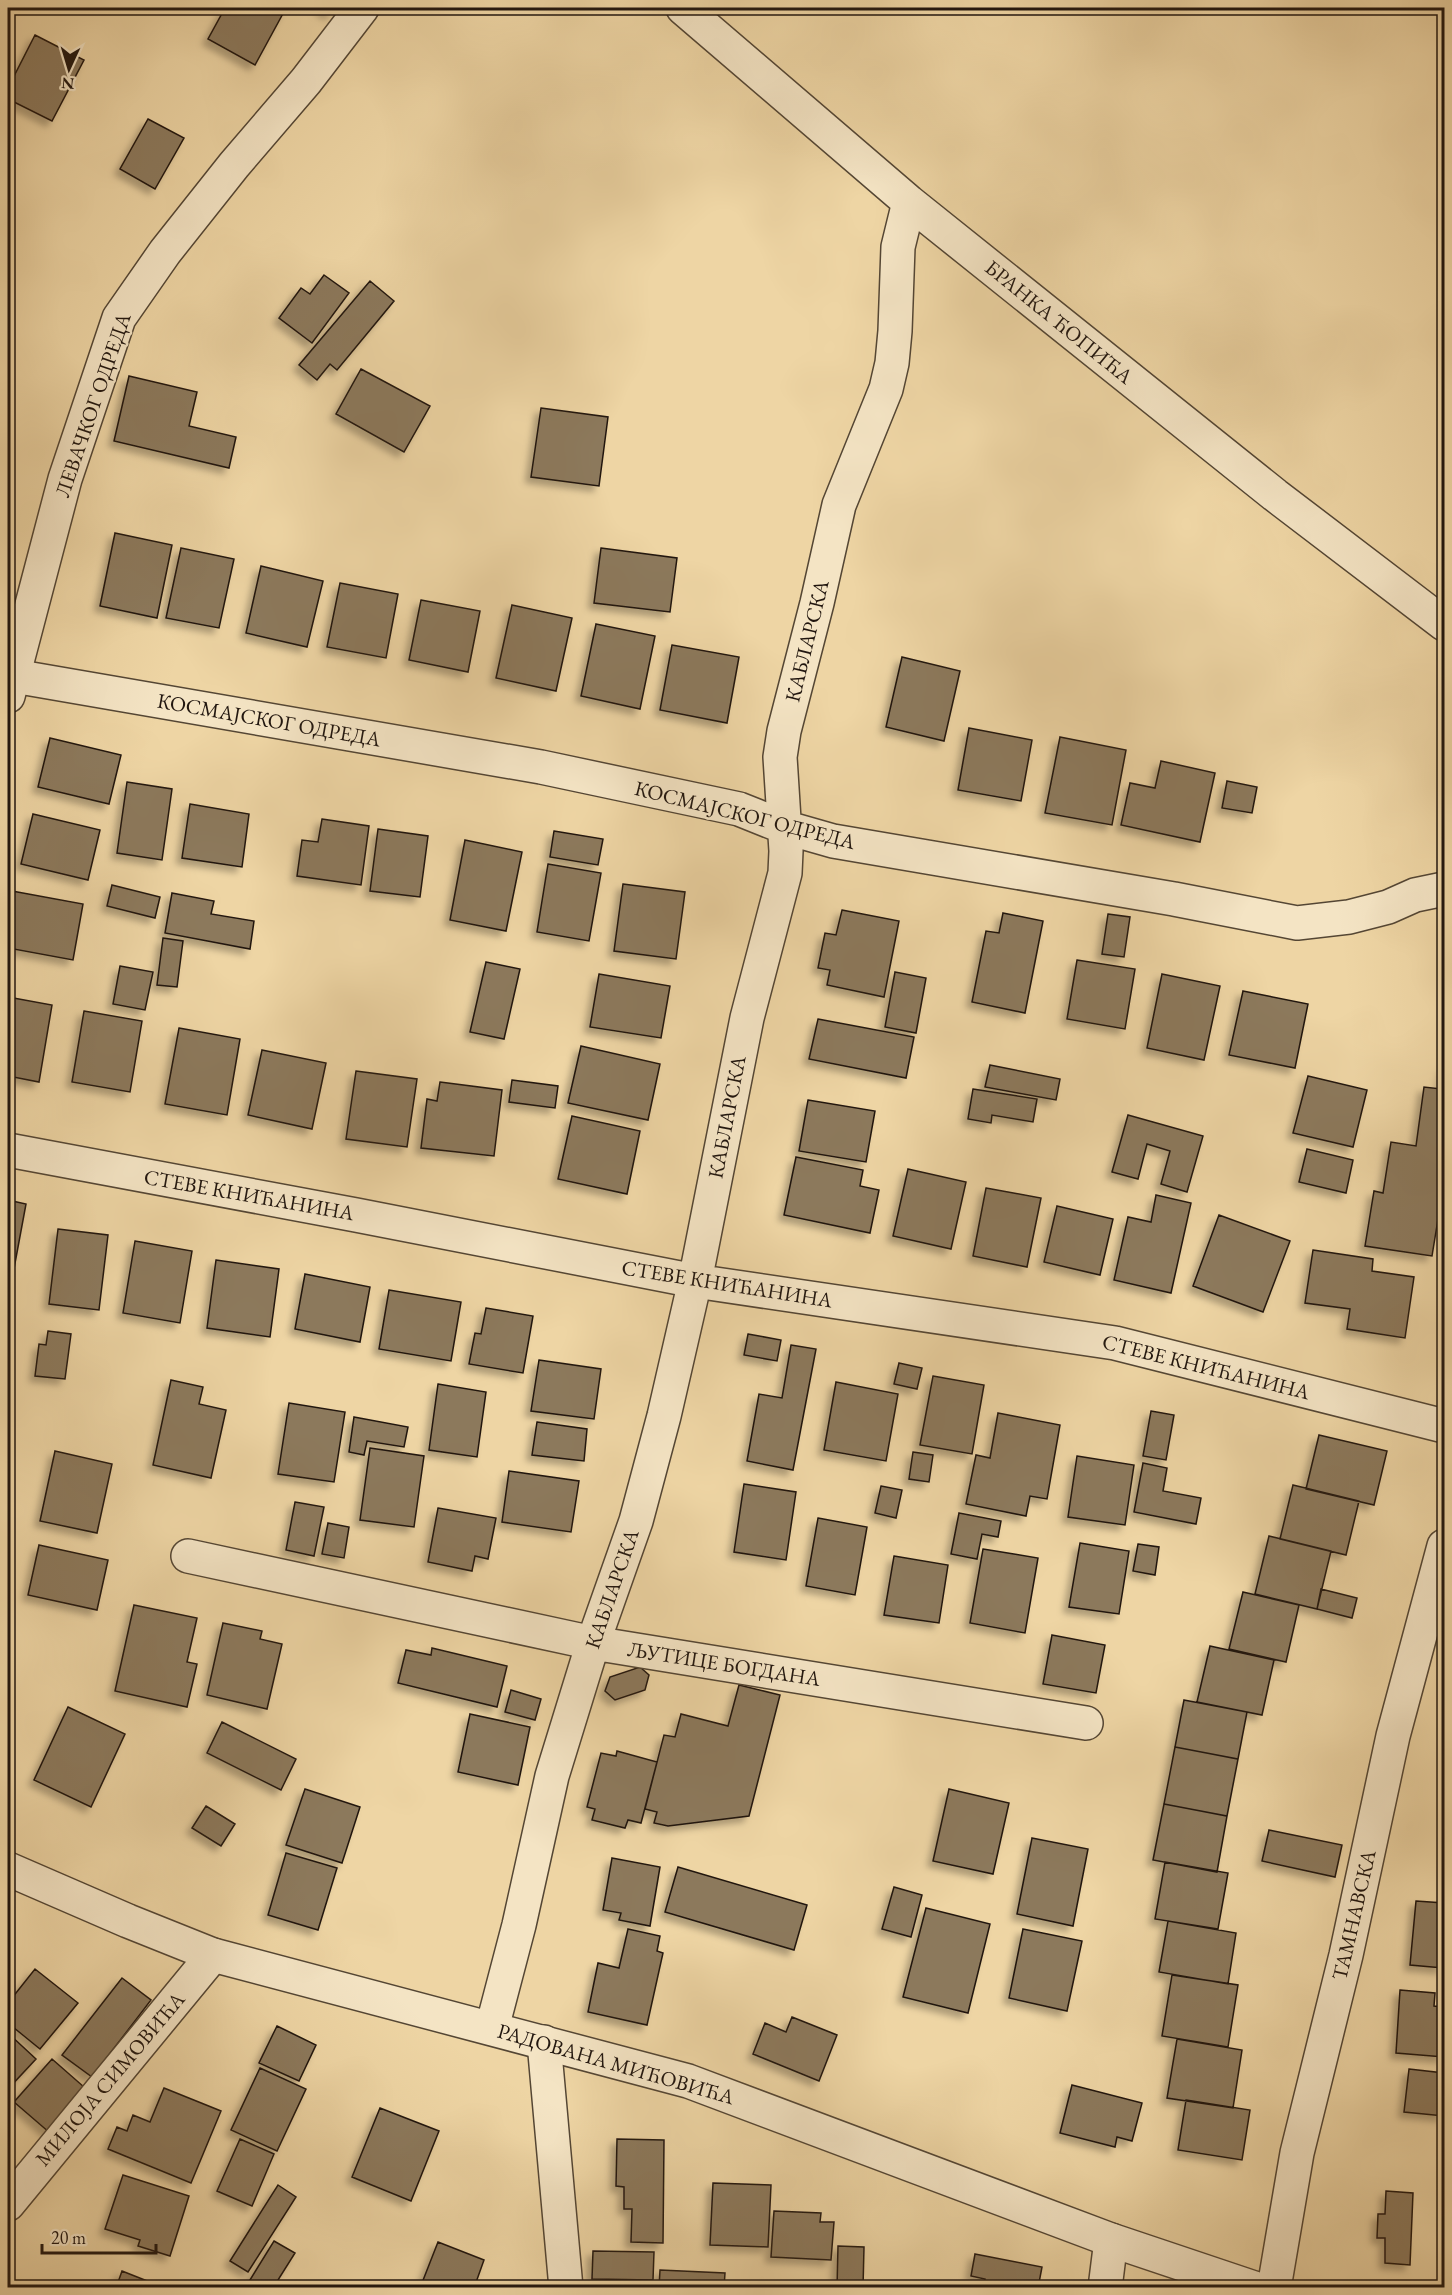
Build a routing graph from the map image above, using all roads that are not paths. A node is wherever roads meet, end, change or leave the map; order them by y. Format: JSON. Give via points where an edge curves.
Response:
{"nodes":[{"id":1,"x":363,"y":8,"type":"edge"},
{"id":2,"x":683,"y":8,"type":"edge"},
{"id":3,"x":909,"y":202,"type":"junction"},
{"id":4,"x":1444,"y":624,"type":"edge"},
{"id":5,"x":10,"y":683,"type":"edge"},
{"id":6,"x":783,"y":827,"type":"junction"},
{"id":7,"x":1444,"y":889,"type":"edge"},
{"id":8,"x":8,"y":1150,"type":"edge"},
{"id":9,"x":696,"y":1281,"type":"junction"},
{"id":10,"x":1444,"y":1426,"type":"edge"},
{"id":11,"x":1444,"y":1546,"type":"edge"},
{"id":12,"x":188,"y":1556,"type":"dead end"},
{"id":13,"x":593,"y":1643,"type":"junction"},
{"id":14,"x":1086,"y":1723,"type":"dead end"},
{"id":15,"x":8,"y":1869,"type":"edge"},
{"id":16,"x":213,"y":1955,"type":"junction"},
{"id":17,"x":492,"y":2028,"type":"junction"},
{"id":18,"x":544,"y":2042,"type":"junction"},
{"id":19,"x":8,"y":2204,"type":"edge"},
{"id":20,"x":1111,"y":2240,"type":"junction"},
{"id":21,"x":566,"y":2288,"type":"edge"},
{"id":22,"x":1105,"y":2288,"type":"edge"},
{"id":23,"x":1254,"y":2288,"type":"edge"},
{"id":24,"x":1274,"y":2288,"type":"edge"}],
"edges":[{"from":1,"to":5,"type":"street","name":"ЛЕВАЧКОГ ОДРЕДА","via":[[172,243],[119,318],[65,479]]},
{"from":2,"to":3,"type":"street","name":"БРАНКА ЋОПИЋА"},
{"from":3,"to":4,"type":"street","name":"БРАНКА ЋОПИЋА","via":[[1275,495]]},
{"from":3,"to":6,"type":"street","name":"КАБЛАРСКА","via":[[898,247],[895,331],[886,389],[839,505],[784,731],[780,757]]},
{"from":5,"to":6,"type":"street","name":"КОСМАЈСКОГ ОДРЕДА","via":[[541,767],[740,809]]},
{"from":6,"to":7,"type":"street","name":"КОСМАЈСКОГ ОДРЕДА","via":[[833,841],[1297,923],[1349,917]]},
{"from":6,"to":9,"type":"street","name":"КАБЛАРСКА","via":[[785,873],[747,1018]]},
{"from":8,"to":9,"type":"street","name":"СТЕВЕ КНИЋАНИНА"},
{"from":9,"to":10,"type":"street","name":"СТЕВЕ КНИЋАНИНА","via":[[1115,1343]]},
{"from":9,"to":13,"type":"street","name":"КАБЛАРСКА","via":[[636,1521]]},
{"from":11,"to":24,"type":"street","name":"ТАМНАВСКА","via":[[1393,1736],[1346,1955],[1297,2153]]},
{"from":12,"to":13,"type":"street","name":"ЉУТИЦЕ БОГДАНА"},
{"from":13,"to":14,"type":"street","name":"ЉУТИЦЕ БОГДАНА"},
{"from":13,"to":17,"type":"street","name":"КАБЛАРСКА","via":[[552,1776]]},
{"from":15,"to":16,"type":"street","name":"РАДОВАНА МИЋОВИЋА"},
{"from":16,"to":17,"type":"street","name":"РАДОВАНА МИЋОВИЋА"},
{"from":16,"to":19,"type":"street","name":"МИЛОЈА СИМОВИЋА"},
{"from":17,"to":18,"type":"street","name":"РАДОВАНА МИЋОВИЋА"},
{"from":18,"to":20,"type":"street","name":"РАДОВАНА МИЋОВИЋА","via":[[688,2081]]},
{"from":18,"to":21,"type":"street"},
{"from":20,"to":22,"type":"street"},
{"from":20,"to":23,"type":"street","name":"РАДОВАНА МИЋОВИЋА"}]}
